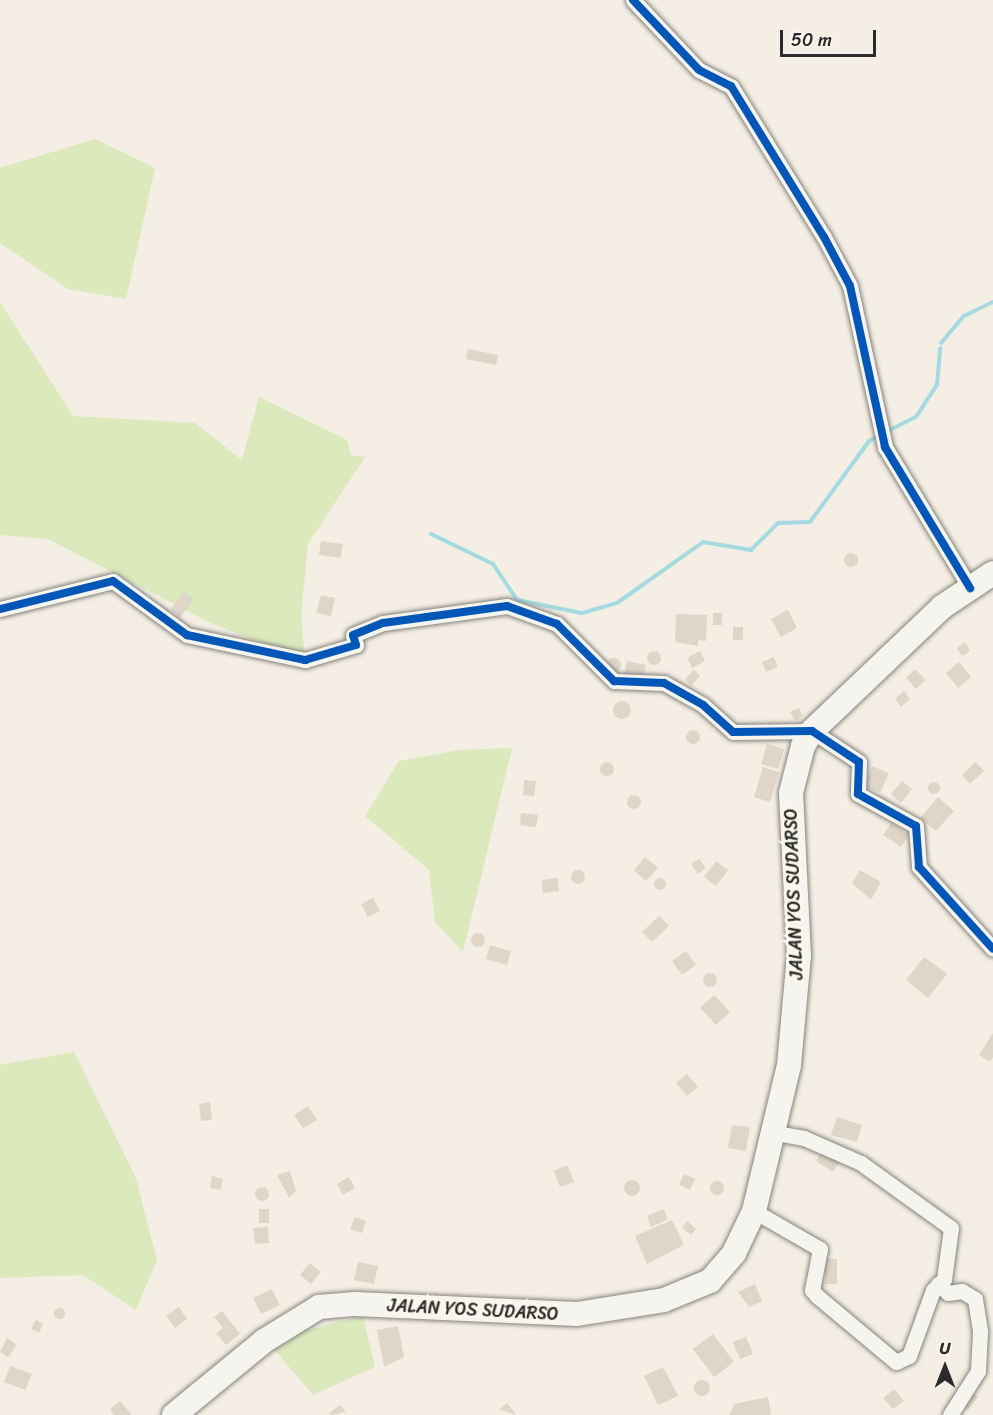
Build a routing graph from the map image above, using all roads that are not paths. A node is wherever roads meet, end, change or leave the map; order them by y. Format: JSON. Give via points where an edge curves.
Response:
{"nodes":[{"id":1,"x":633,"y":0,"type":"edge"},
{"id":2,"x":993,"y":573,"type":"edge"},
{"id":3,"x":970,"y":588,"type":"junction"},
{"id":4,"x":0,"y":609,"type":"edge"},
{"id":5,"x":812,"y":731,"type":"junction"},
{"id":6,"x":993,"y":949,"type":"edge"},
{"id":7,"x":775,"y":1133,"type":"junction"},
{"id":8,"x":754,"y":1211,"type":"junction"},
{"id":9,"x":938,"y":1284,"type":"junction"},
{"id":10,"x":174,"y":1415,"type":"edge"},
{"id":11,"x":950,"y":1415,"type":"edge"}],
"edges":[{"from":1,"to":3,"type":"street","via":[[699,70],[731,86],[824,237],[850,286],[880,433]]},
{"from":2,"to":3,"type":"main road","name":"JALAN YOS SUDARSO"},
{"from":3,"to":5,"type":"main road","name":"JALAN YOS SUDARSO","via":[[942,607]]},
{"from":4,"to":5,"type":"street","via":[[113,581],[187,635],[305,660],[356,645],[353,635],[382,623],[507,606],[557,624],[614,681],[664,683],[703,705],[733,732]]},
{"from":5,"to":6,"type":"street","via":[[859,762],[858,794],[916,826],[919,867]]},
{"from":5,"to":7,"type":"main road","name":"JALAN YOS SUDARSO","via":[[791,793],[799,956],[789,1065]]},
{"from":7,"to":8,"type":"main road","name":"JALAN YOS SUDARSO"},
{"from":7,"to":9,"type":"street","via":[[804,1137],[861,1163],[951,1228]]},
{"from":8,"to":9,"type":"street","via":[[820,1249],[812,1290],[896,1362],[909,1356]]},
{"from":8,"to":10,"type":"main road","name":"JALAN YOS SUDARSO","via":[[723,1267],[682,1294],[577,1314],[355,1304],[320,1307],[264,1341]]},
{"from":9,"to":11,"type":"street","via":[[948,1293],[962,1292],[975,1299],[980,1332],[978,1371]]}]}
